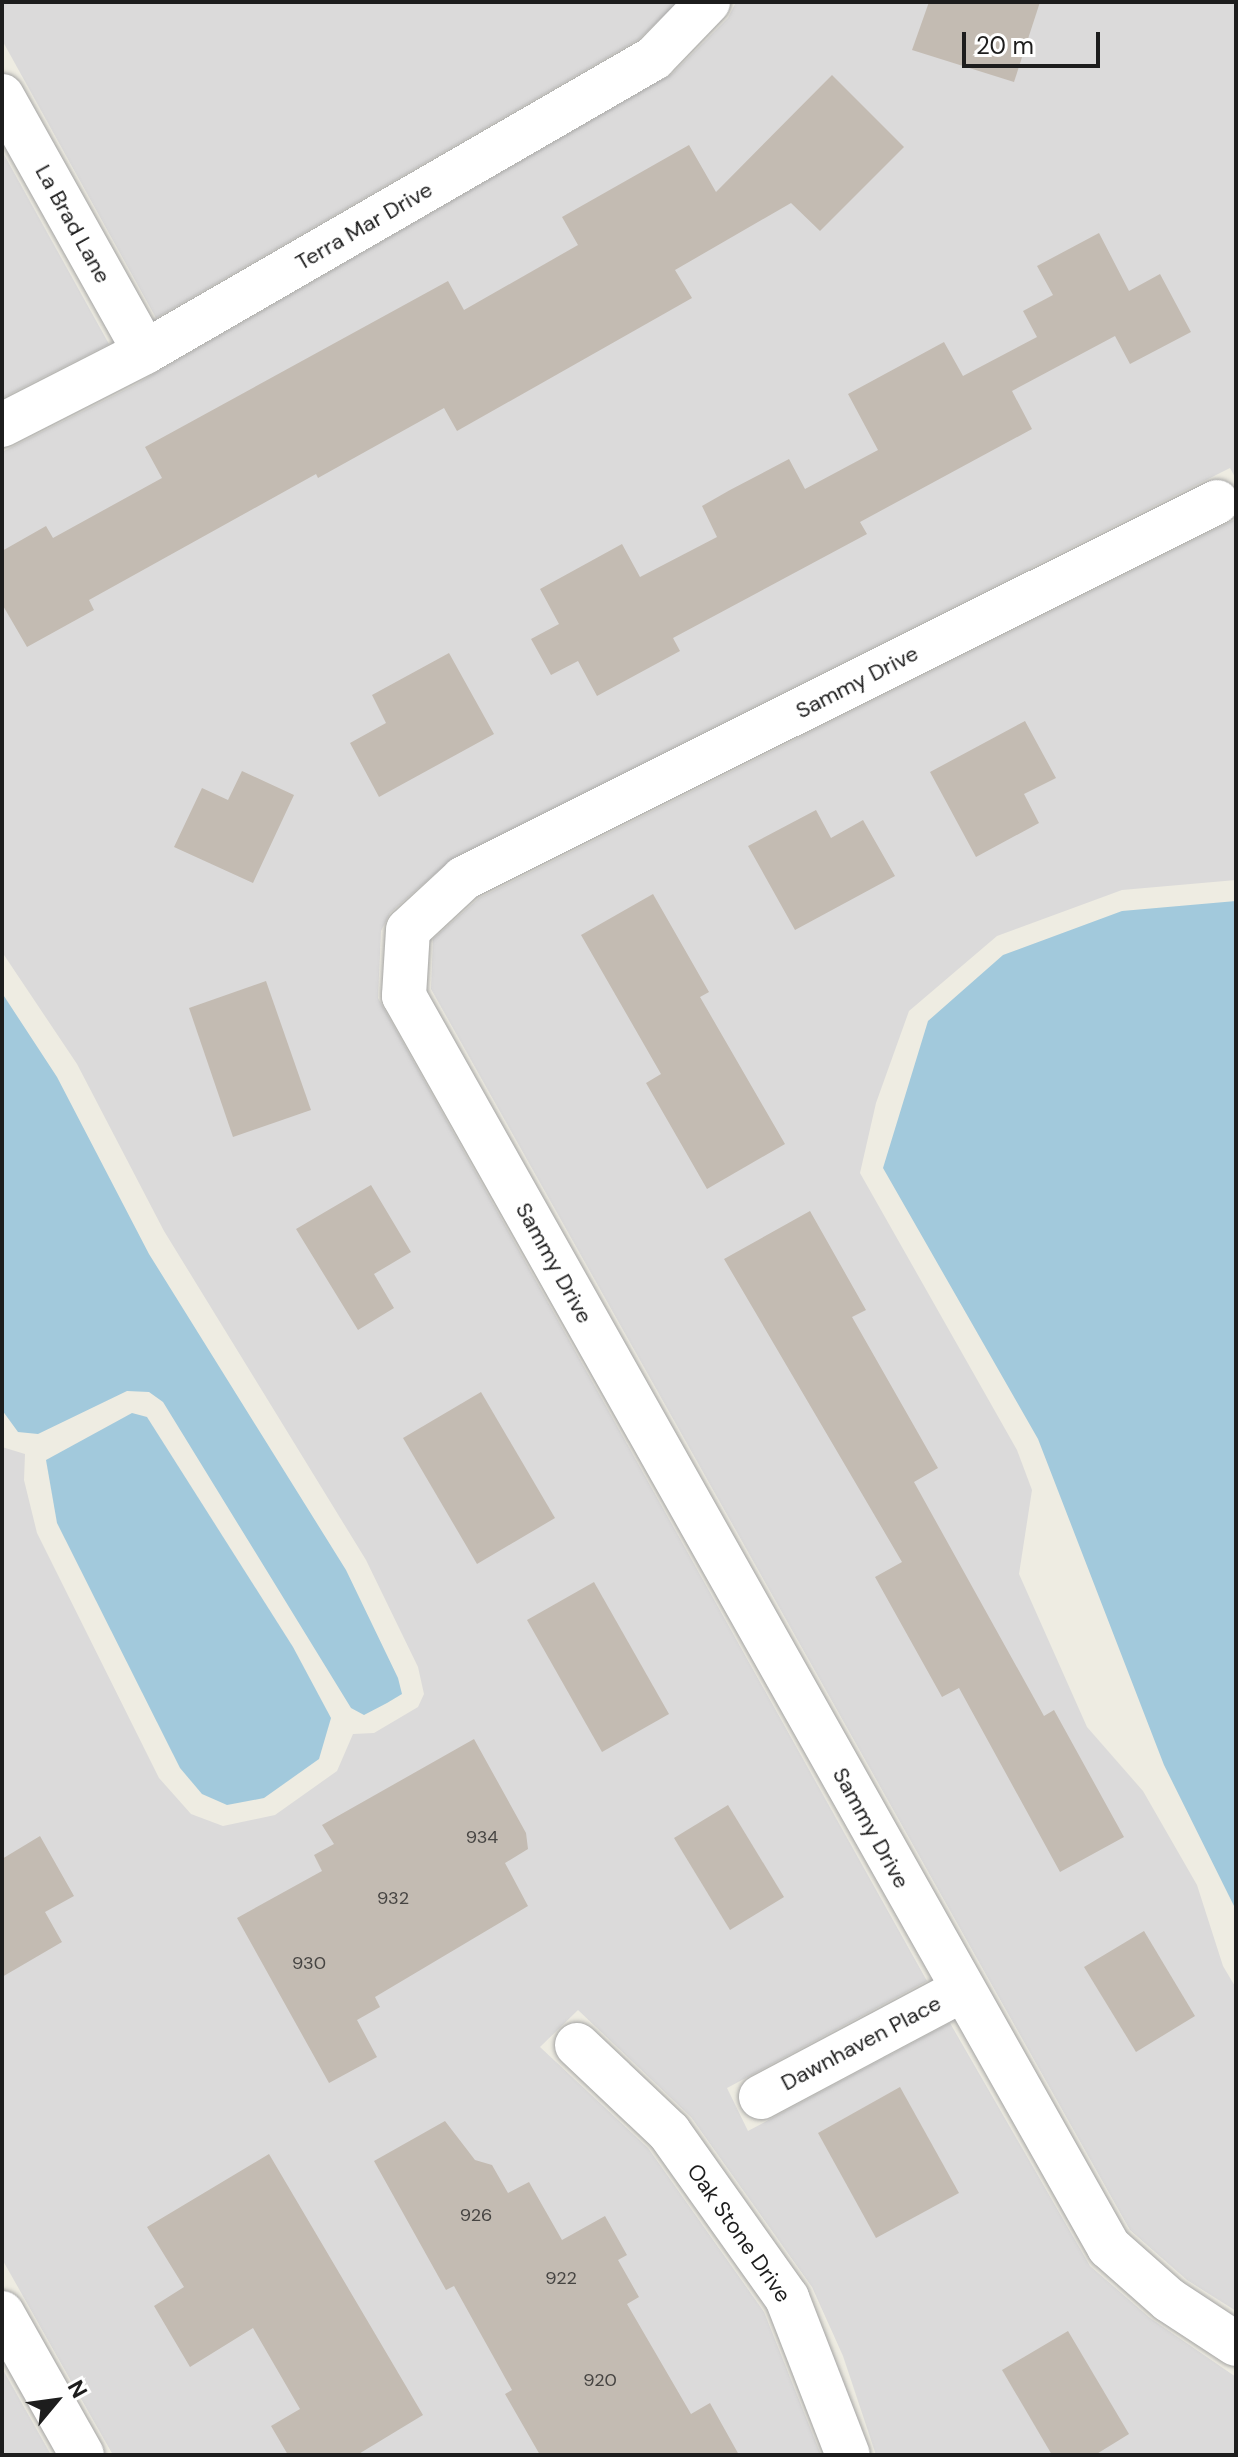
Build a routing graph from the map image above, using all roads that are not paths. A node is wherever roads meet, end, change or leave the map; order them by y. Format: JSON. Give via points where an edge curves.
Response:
{"nodes":[{"id":1,"x":708,"y":2,"type":"edge"},
{"id":2,"x":2,"y":96,"type":"edge"},
{"id":3,"x":145,"y":352,"type":"junction"},
{"id":4,"x":2,"y":425,"type":"edge"},
{"id":5,"x":1217,"y":502,"type":"dead end"},
{"id":6,"x":962,"y":1990,"type":"junction"},
{"id":7,"x":577,"y":2045,"type":"dead end"},
{"id":8,"x":761,"y":2097,"type":"dead end"},
{"id":9,"x":2,"y":2313,"type":"edge"},
{"id":10,"x":1236,"y":2344,"type":"edge"},
{"id":11,"x":82,"y":2455,"type":"edge"},
{"id":12,"x":848,"y":2455,"type":"edge"}],
"edges":[{"from":1,"to":3,"type":"street","name":"Terra Mar Drive","via":[[654,58]]},
{"from":2,"to":3,"type":"street","name":"La Brad Lane"},
{"from":3,"to":4,"type":"street","name":"Terra Mar Drive"},
{"from":5,"to":6,"type":"street","name":"Sammy Drive","via":[[464,878],[408,930],[404,996]]},
{"from":6,"to":8,"type":"street","name":"Dawnhaven Place"},
{"from":6,"to":10,"type":"street","name":"Sammy Drive","via":[[1109,2247],[1169,2300]]},
{"from":7,"to":12,"type":"street","name":"Oak Stone Drive","via":[[669,2132],[787,2298]]},
{"from":9,"to":11,"type":"street"}]}
